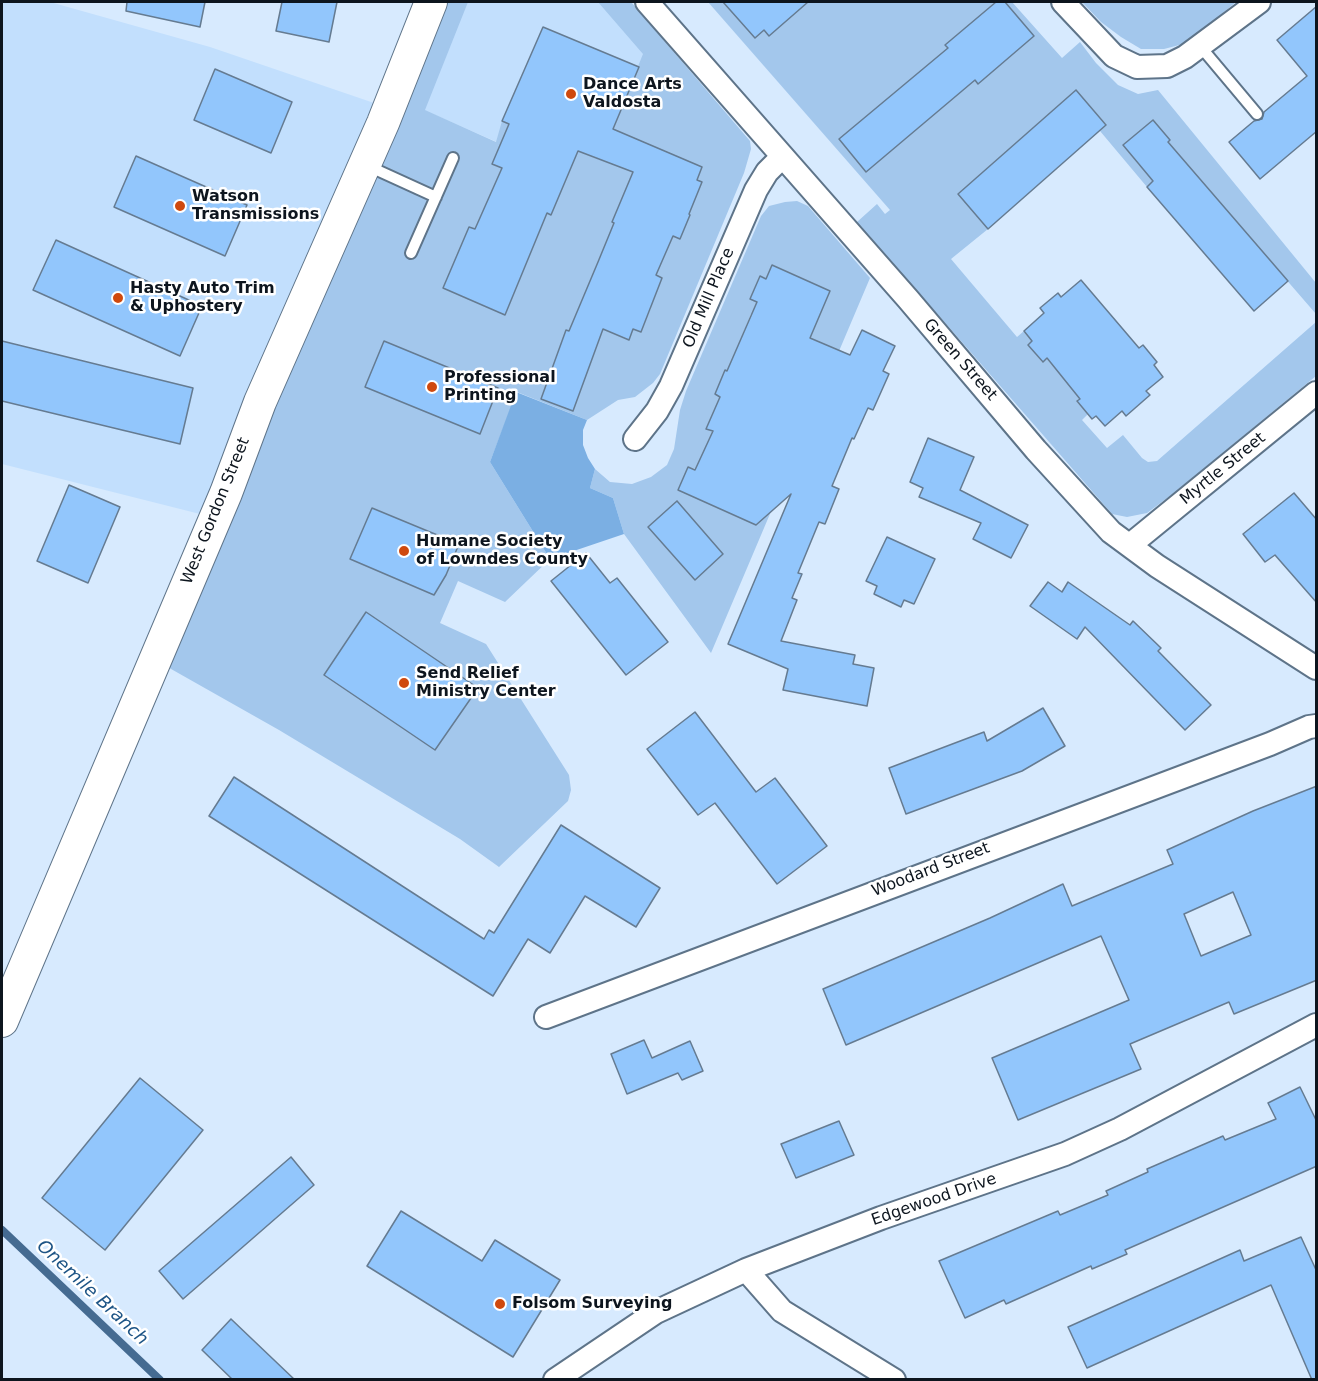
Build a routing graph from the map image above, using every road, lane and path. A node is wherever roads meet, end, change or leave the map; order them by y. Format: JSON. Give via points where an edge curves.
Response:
{"nodes":[{"id":1,"x":431,"y":2,"type":"edge"},
{"id":2,"x":647,"y":2,"type":"edge"},
{"id":3,"x":1063,"y":2,"type":"edge"},
{"id":4,"x":1259,"y":2,"type":"edge"},
{"id":5,"x":1200,"y":46,"type":"junction"},
{"id":6,"x":1257,"y":114,"type":"dead end"},
{"id":7,"x":782,"y":157,"type":"junction"},
{"id":8,"x":453,"y":158,"type":"dead end"},
{"id":9,"x":365,"y":164,"type":"junction"},
{"id":10,"x":436,"y":196,"type":"junction"},
{"id":11,"x":411,"y":253,"type":"dead end"},
{"id":12,"x":1317,"y":393,"type":"edge"},
{"id":13,"x":635,"y":439,"type":"dead end"},
{"id":14,"x":1130,"y":545,"type":"junction"},
{"id":15,"x":1317,"y":668,"type":"edge"},
{"id":16,"x":1317,"y":726,"type":"edge"},
{"id":17,"x":546,"y":1017,"type":"dead end"},
{"id":18,"x":2,"y":1021,"type":"edge"},
{"id":19,"x":1317,"y":1025,"type":"edge"},
{"id":20,"x":746,"y":1270,"type":"junction"},
{"id":21,"x":555,"y":1380,"type":"edge"},
{"id":22,"x":894,"y":1380,"type":"edge"}],
"edges":[{"from":1,"to":9,"type":"street","name":"West Gordon Street"},
{"from":2,"to":7,"type":"street","name":"Green Street"},
{"from":3,"to":5,"type":"street","via":[[1114,56],[1137,67],[1167,66]]},
{"from":4,"to":5,"type":"street"},
{"from":5,"to":6,"type":"lane"},
{"from":7,"to":13,"type":"street","name":"Old Mill Place","via":[[756,190],[671,386]]},
{"from":7,"to":14,"type":"street","name":"Green Street","via":[[1036,450],[1112,532]]},
{"from":8,"to":10,"type":"lane"},
{"from":9,"to":10,"type":"lane"},
{"from":9,"to":18,"type":"street","name":"West Gordon Street","via":[[260,402],[226,494]]},
{"from":10,"to":11,"type":"lane"},
{"from":12,"to":14,"type":"street","name":"Myrtle Street"},
{"from":14,"to":15,"type":"street","name":"Green Street","via":[[1157,567]]},
{"from":16,"to":17,"type":"street","name":"Woodard Street"},
{"from":19,"to":20,"type":"street","name":"Edgewood Drive","via":[[1065,1154]]},
{"from":20,"to":21,"type":"street","name":"Edgewood Drive","via":[[656,1312]]},
{"from":20,"to":22,"type":"street","via":[[782,1311]]}]}
